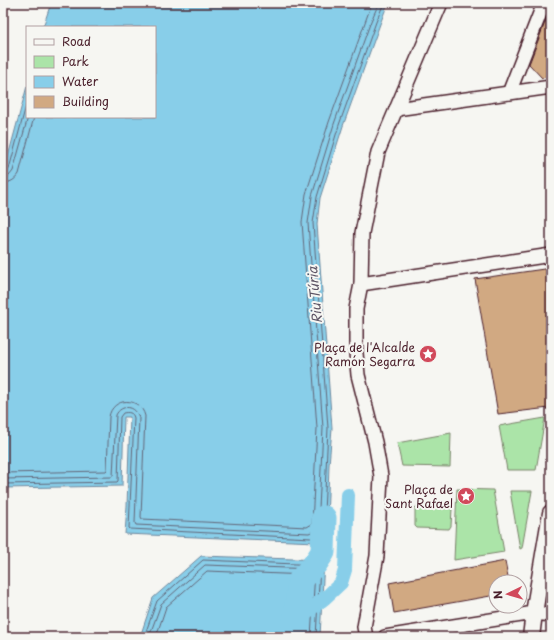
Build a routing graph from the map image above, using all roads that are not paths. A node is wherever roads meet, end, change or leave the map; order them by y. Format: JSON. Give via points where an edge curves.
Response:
{"nodes":[{"id":1,"x":441,"y":3,"type":"edge"},
{"id":2,"x":544,"y":3,"type":"edge"},
{"id":3,"x":551,"y":87,"type":"edge"},
{"id":4,"x":509,"y":93,"type":"junction"},
{"id":5,"x":396,"y":109,"type":"junction"},
{"id":6,"x":551,"y":255,"type":"edge"},
{"id":7,"x":361,"y":284,"type":"junction"},
{"id":8,"x":551,"y":513,"type":"edge"},
{"id":9,"x":534,"y":613,"type":"junction"},
{"id":10,"x":551,"y":615,"type":"edge"},
{"id":11,"x":366,"y":637,"type":"edge"},
{"id":12,"x":385,"y":637,"type":"edge"},
{"id":13,"x":531,"y":637,"type":"edge"}],
"edges":[{"from":1,"to":5,"type":"street"},
{"from":2,"to":4,"type":"street"},
{"from":3,"to":4,"type":"street"},
{"from":4,"to":5,"type":"street"},
{"from":5,"to":7,"type":"street","via":[[376,160],[362,233]]},
{"from":6,"to":7,"type":"street"},
{"from":7,"to":11,"type":"street","via":[[356,309],[358,375],[381,476],[377,556],[364,627]]},
{"from":8,"to":9,"type":"street"},
{"from":9,"to":10,"type":"street"},
{"from":9,"to":12,"type":"street"},
{"from":9,"to":13,"type":"street"}]}
